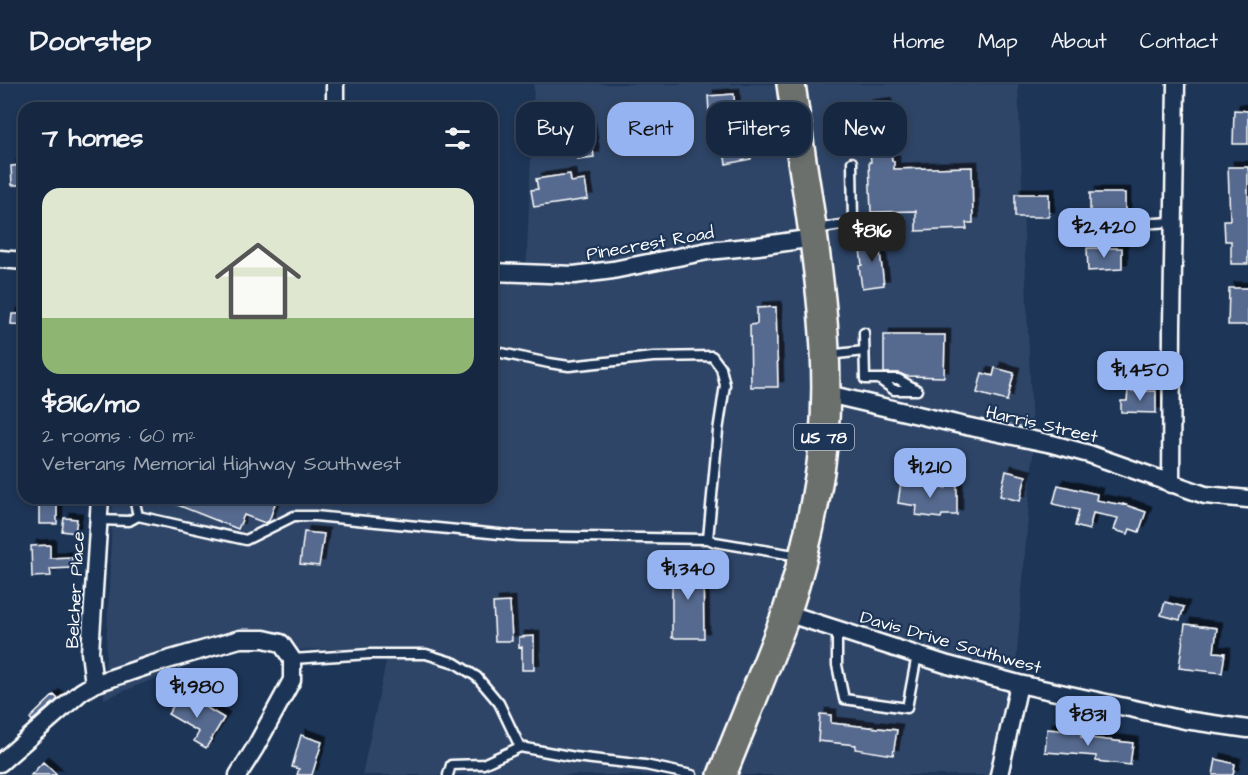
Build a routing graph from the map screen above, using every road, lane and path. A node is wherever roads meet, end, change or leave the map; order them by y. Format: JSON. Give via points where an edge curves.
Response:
{"nodes":[{"id":1,"x":335,"y":84,"type":"edge"},
{"id":2,"x":791,"y":84,"type":"edge"},
{"id":3,"x":1176,"y":84,"type":"edge"},
{"id":4,"x":334,"y":102,"type":"edge"},
{"id":5,"x":852,"y":162,"type":"dead end"},
{"id":6,"x":1173,"y":222,"type":"junction"},
{"id":7,"x":1066,"y":228,"type":"dead end"},
{"id":8,"x":813,"y":233,"type":"junction"},
{"id":9,"x":0,"y":259,"type":"edge"},
{"id":10,"x":18,"y":260,"type":"edge"},
{"id":11,"x":498,"y":272,"type":"edge"},
{"id":12,"x":864,"y":333,"type":"dead end"},
{"id":13,"x":864,"y":351,"type":"junction"},
{"id":14,"x":498,"y":352,"type":"edge"},
{"id":15,"x":825,"y":355,"type":"junction"},
{"id":16,"x":879,"y":380,"type":"dead end"},
{"id":17,"x":826,"y":391,"type":"junction"},
{"id":18,"x":1171,"y":484,"type":"junction"},
{"id":19,"x":1248,"y":499,"type":"edge"},
{"id":20,"x":100,"y":504,"type":"edge"},
{"id":21,"x":135,"y":504,"type":"edge"},
{"id":22,"x":138,"y":516,"type":"junction"},
{"id":23,"x":99,"y":520,"type":"junction"},
{"id":24,"x":708,"y":539,"type":"junction"},
{"id":25,"x":803,"y":557,"type":"junction"},
{"id":26,"x":786,"y":613,"type":"junction"},
{"id":27,"x":837,"y":630,"type":"junction"},
{"id":28,"x":917,"y":656,"type":"junction"},
{"id":29,"x":292,"y":660,"type":"junction"},
{"id":30,"x":94,"y":684,"type":"junction"},
{"id":31,"x":1019,"y":684,"type":"junction"},
{"id":32,"x":1248,"y":729,"type":"edge"},
{"id":33,"x":520,"y":747,"type":"junction"},
{"id":34,"x":0,"y":763,"type":"edge"},
{"id":35,"x":238,"y":775,"type":"edge"},
{"id":36,"x":448,"y":775,"type":"edge"},
{"id":37,"x":692,"y":775,"type":"edge"},
{"id":38,"x":722,"y":775,"type":"edge"},
{"id":39,"x":999,"y":775,"type":"edge"}],
"edges":[{"from":1,"to":4,"type":"street"},
{"from":2,"to":8,"type":"main road","number":"US 78"},
{"from":3,"to":6,"type":"street"},
{"from":5,"to":8,"type":"lane","via":[[853,223]]},
{"from":6,"to":7,"type":"lane"},
{"from":6,"to":18,"type":"street"},
{"from":8,"to":11,"type":"street","name":"Pinecrest Road","via":[[758,246],[574,275]]},
{"from":8,"to":15,"type":"main road","number":"US 78"},
{"from":9,"to":10,"type":"street"},
{"from":12,"to":13,"type":"lane"},
{"from":13,"to":15,"type":"lane"},
{"from":13,"to":16,"type":"lane","via":[[865,379]]},
{"from":14,"to":24,"type":"lane","via":[[569,366],[653,357],[712,356],[721,368],[725,385]]},
{"from":15,"to":17,"type":"main road","number":"US 78"},
{"from":17,"to":18,"type":"street","name":"Harris Street","via":[[1089,454]]},
{"from":17,"to":25,"type":"main road","number":"US 78","via":[[817,493]]},
{"from":18,"to":19,"type":"street","name":"Harris Street","via":[[1205,495]]},
{"from":20,"to":23,"type":"street","name":"Belcher Place"},
{"from":21,"to":22,"type":"lane"},
{"from":22,"to":23,"type":"lane","via":[[129,521]]},
{"from":22,"to":24,"type":"lane","via":[[246,540],[294,516],[519,536]]},
{"from":23,"to":30,"type":"street","name":"Belcher Place","via":[[90,652]]},
{"from":24,"to":25,"type":"lane"},
{"from":25,"to":26,"type":"main road","number":"US 78"},
{"from":26,"to":27,"type":"street","name":"Davis Drive Southwest"},
{"from":26,"to":38,"type":"main road","number":"US 78"},
{"from":27,"to":28,"type":"street","name":"Davis Drive Southwest"},
{"from":27,"to":28,"type":"lane","via":[[837,665],[844,699],[907,708]]},
{"from":28,"to":31,"type":"street","name":"Davis Drive Southwest"},
{"from":29,"to":30,"type":"street","via":[[281,643],[240,639]]},
{"from":29,"to":33,"type":"lane","via":[[426,654],[455,663],[477,677],[499,703]]},
{"from":29,"to":35,"type":"street","via":[[292,680]]},
{"from":30,"to":34,"type":"street"},
{"from":31,"to":32,"type":"street","name":"Davis Drive Southwest","via":[[1185,720]]},
{"from":31,"to":39,"type":"street"},
{"from":33,"to":36,"type":"lane","via":[[483,764],[451,765]]},
{"from":33,"to":37,"type":"lane"}]}
